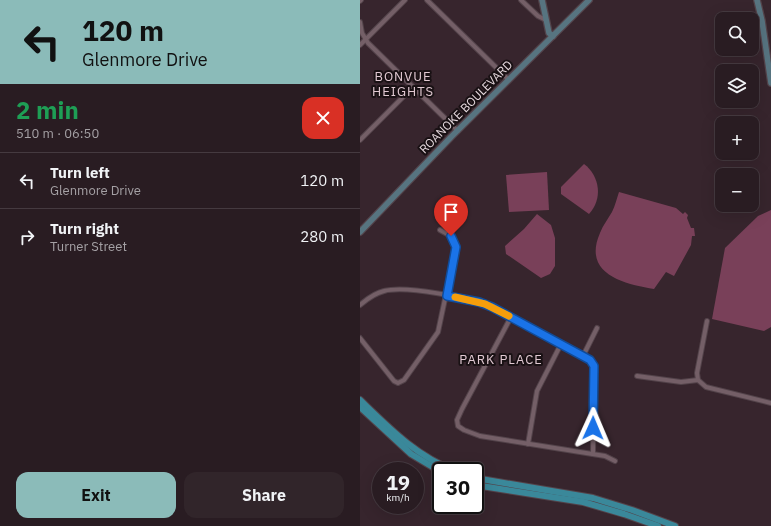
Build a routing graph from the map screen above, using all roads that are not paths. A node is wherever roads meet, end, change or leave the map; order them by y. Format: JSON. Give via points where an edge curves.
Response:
{"nodes":[{"id":1,"x":405,"y":0,"type":"edge"},
{"id":2,"x":427,"y":0,"type":"edge"},
{"id":3,"x":520,"y":0,"type":"edge"},
{"id":4,"x":542,"y":0,"type":"edge"},
{"id":5,"x":589,"y":0,"type":"edge"},
{"id":6,"x":757,"y":0,"type":"edge"},
{"id":7,"x":546,"y":20,"type":"junction"},
{"id":8,"x":360,"y":22,"type":"edge"},
{"id":9,"x":553,"y":36,"type":"junction"},
{"id":10,"x":365,"y":40,"type":"junction"},
{"id":11,"x":360,"y":45,"type":"edge"},
{"id":12,"x":509,"y":80,"type":"junction"},
{"id":13,"x":771,"y":83,"type":"edge"},
{"id":14,"x":413,"y":87,"type":"junction"},
{"id":15,"x":459,"y":131,"type":"junction"},
{"id":16,"x":360,"y":140,"type":"edge"},
{"id":17,"x":440,"y":230,"type":"dead end"},
{"id":18,"x":360,"y":232,"type":"edge"},
{"id":19,"x":447,"y":296,"type":"junction"},
{"id":20,"x":360,"y":305,"type":"edge"},
{"id":21,"x":511,"y":317,"type":"junction"},
{"id":22,"x":706,"y":321,"type":"dead end"},
{"id":23,"x":597,"y":328,"type":"dead end"},
{"id":24,"x":360,"y":338,"type":"edge"},
{"id":25,"x":561,"y":344,"type":"junction"},
{"id":26,"x":583,"y":356,"type":"junction"},
{"id":27,"x":637,"y":376,"type":"dead end"},
{"id":28,"x":698,"y":380,"type":"junction"},
{"id":29,"x":360,"y":400,"type":"edge"},
{"id":30,"x":771,"y":402,"type":"edge"},
{"id":31,"x":360,"y":407,"type":"edge"},
{"id":32,"x":528,"y":444,"type":"junction"},
{"id":33,"x":593,"y":454,"type":"junction"},
{"id":34,"x":615,"y":461,"type":"dead end"},
{"id":35,"x":435,"y":462,"type":"edge"},
{"id":36,"x":432,"y":467,"type":"edge"},
{"id":37,"x":484,"y":479,"type":"edge"},
{"id":38,"x":484,"y":486,"type":"edge"},
{"id":39,"x":658,"y":526,"type":"edge"},
{"id":40,"x":674,"y":526,"type":"edge"}],
"edges":[{"from":1,"to":10,"type":"street"},
{"from":2,"to":12,"type":"street"},
{"from":3,"to":7,"type":"street"},
{"from":4,"to":7,"type":"main road"},
{"from":5,"to":9,"type":"main road","name":"ROANOKE BOULEVARD"},
{"from":6,"to":13,"type":"main road"},
{"from":7,"to":9,"type":"main road","via":[[549,33]]},
{"from":8,"to":10,"type":"street"},
{"from":9,"to":12,"type":"main road","name":"ROANOKE BOULEVARD"},
{"from":10,"to":11,"type":"street"},
{"from":10,"to":14,"type":"street"},
{"from":12,"to":15,"type":"main road","name":"ROANOKE BOULEVARD"},
{"from":14,"to":15,"type":"street"},
{"from":14,"to":16,"type":"street"},
{"from":15,"to":18,"type":"main road","name":"ROANOKE BOULEVARD"},
{"from":17,"to":19,"type":"street","via":[[451,236],[456,244]]},
{"from":19,"to":20,"type":"street","via":[[410,289],[392,289],[376,294]]},
{"from":19,"to":21,"type":"street","via":[[485,304]]},
{"from":19,"to":24,"type":"street","via":[[438,332],[404,380],[396,382]]},
{"from":21,"to":25,"type":"street"},
{"from":21,"to":32,"type":"street","via":[[457,420],[459,427],[480,436]]},
{"from":22,"to":28,"type":"street"},
{"from":23,"to":26,"type":"street"},
{"from":25,"to":26,"type":"street"},
{"from":25,"to":32,"type":"street","via":[[537,391]]},
{"from":26,"to":33,"type":"street","via":[[594,366]]},
{"from":27,"to":28,"type":"street","via":[[681,382]]},
{"from":28,"to":30,"type":"street","via":[[706,387]]},
{"from":29,"to":35,"type":"main road","via":[[411,447]]},
{"from":31,"to":36,"type":"main road","via":[[411,454]]},
{"from":32,"to":33,"type":"street"},
{"from":33,"to":34,"type":"street"},
{"from":37,"to":40,"type":"main road","via":[[593,498]]},
{"from":38,"to":39,"type":"main road","via":[[583,502]]}]}
